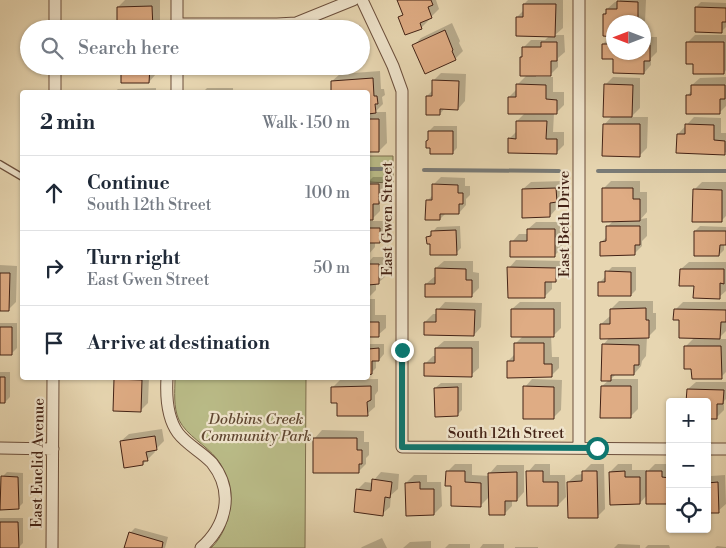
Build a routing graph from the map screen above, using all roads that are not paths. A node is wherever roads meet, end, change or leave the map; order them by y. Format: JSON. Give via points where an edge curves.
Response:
{"nodes":[{"id":1,"x":55,"y":0,"type":"edge"},
{"id":2,"x":177,"y":0,"type":"edge"},
{"id":3,"x":353,"y":0,"type":"edge"},
{"id":4,"x":362,"y":0,"type":"edge"},
{"id":5,"x":579,"y":0,"type":"edge"},
{"id":6,"x":55,"y":20,"type":"edge"},
{"id":7,"x":176,"y":20,"type":"edge"},
{"id":8,"x":303,"y":20,"type":"edge"},
{"id":9,"x":55,"y":75,"type":"edge"},
{"id":10,"x":177,"y":75,"type":"edge"},
{"id":11,"x":55,"y":90,"type":"edge"},
{"id":12,"x":177,"y":90,"type":"edge"},
{"id":13,"x":0,"y":164,"type":"edge"},
{"id":14,"x":20,"y":176,"type":"edge"},
{"id":15,"x":53,"y":380,"type":"edge"},
{"id":16,"x":167,"y":380,"type":"edge"},
{"id":17,"x":402,"y":447,"type":"joint"},
{"id":18,"x":0,"y":448,"type":"edge"},
{"id":19,"x":53,"y":448,"type":"junction"},
{"id":20,"x":579,"y":448,"type":"junction"},
{"id":21,"x":666,"y":449,"type":"edge"},
{"id":22,"x":711,"y":449,"type":"edge"},
{"id":23,"x":726,"y":449,"type":"edge"},
{"id":24,"x":52,"y":548,"type":"edge"},
{"id":25,"x":201,"y":548,"type":"edge"}],
"edges":[{"from":1,"to":6,"type":"street"},
{"from":2,"to":7,"type":"street"},
{"from":3,"to":8,"type":"street"},
{"from":4,"to":17,"type":"street","name":"East Gwen Street","via":[[402,91]]},
{"from":5,"to":20,"type":"street","name":"East Beth Drive"},
{"from":9,"to":11,"type":"street"},
{"from":10,"to":12,"type":"street"},
{"from":13,"to":14,"type":"lane"},
{"from":15,"to":19,"type":"street","name":"East Euclid Avenue"},
{"from":16,"to":25,"type":"street","via":[[167,403],[178,434],[212,463],[224,488],[226,504],[220,524]]},
{"from":17,"to":20,"type":"street","name":"South 12th Street"},
{"from":18,"to":19,"type":"street"},
{"from":19,"to":24,"type":"street","name":"East Euclid Avenue"},
{"from":20,"to":21,"type":"street","name":"South 12th Street"},
{"from":22,"to":23,"type":"street"}]}
